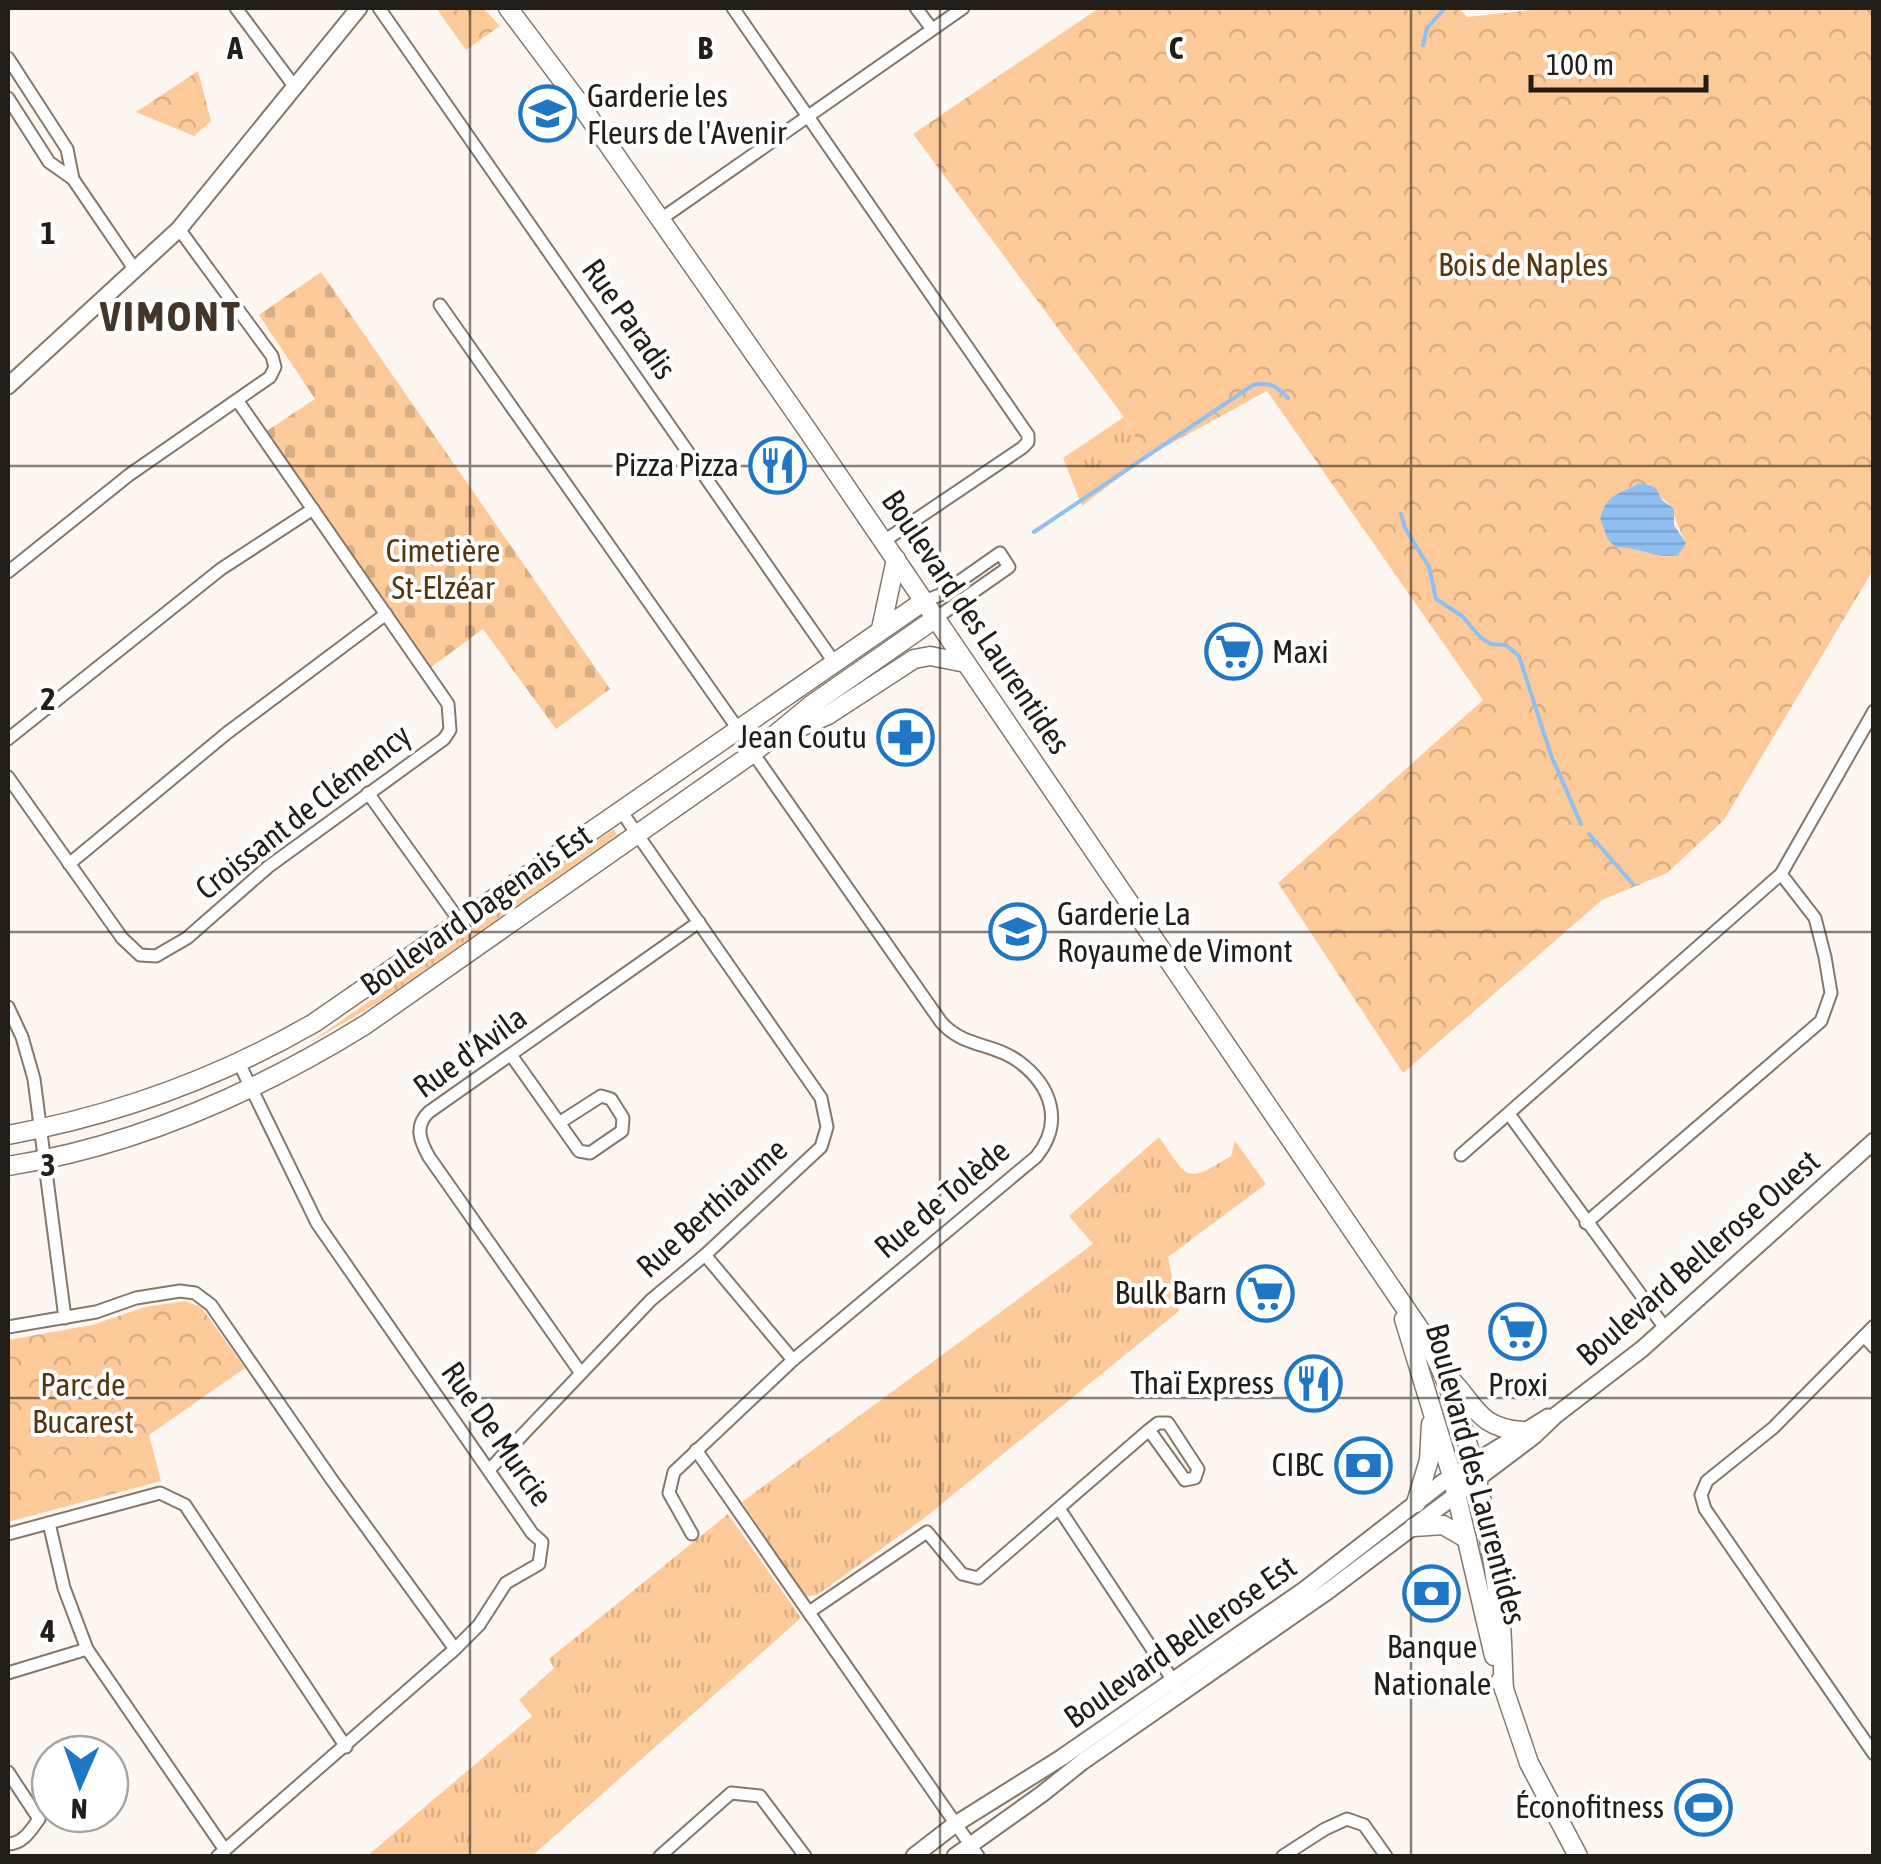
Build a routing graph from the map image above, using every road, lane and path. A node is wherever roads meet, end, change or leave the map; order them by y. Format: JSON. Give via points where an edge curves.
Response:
{"nodes":[{"id":1,"x":236,"y":8,"type":"edge"},
{"id":2,"x":359,"y":8,"type":"edge"},
{"id":3,"x":379,"y":8,"type":"edge"},
{"id":4,"x":508,"y":8,"type":"edge"},
{"id":5,"x":732,"y":8,"type":"edge"},
{"id":6,"x":916,"y":8,"type":"edge"},
{"id":7,"x":962,"y":8,"type":"edge"},
{"id":8,"x":932,"y":29,"type":"junction"},
{"id":9,"x":8,"y":58,"type":"edge"},
{"id":10,"x":294,"y":86,"type":"junction"},
{"id":11,"x":8,"y":98,"type":"edge"},
{"id":12,"x":808,"y":116,"type":"junction"},
{"id":13,"x":73,"y":180,"type":"junction"},
{"id":14,"x":661,"y":219,"type":"junction"},
{"id":15,"x":178,"y":229,"type":"junction"},
{"id":16,"x":134,"y":270,"type":"junction"},
{"id":17,"x":440,"y":305,"type":"dead end"},
{"id":18,"x":8,"y":386,"type":"edge"},
{"id":19,"x":237,"y":400,"type":"junction"},
{"id":20,"x":313,"y":510,"type":"junction"},
{"id":21,"x":884,"y":541,"type":"junction"},
{"id":22,"x":896,"y":559,"type":"junction"},
{"id":23,"x":8,"y":572,"type":"edge"},
{"id":24,"x":924,"y":600,"type":"junction"},
{"id":25,"x":386,"y":614,"type":"junction"},
{"id":26,"x":936,"y":618,"type":"junction"},
{"id":27,"x":881,"y":630,"type":"junction"},
{"id":28,"x":834,"y":662,"type":"junction"},
{"id":29,"x":966,"y":662,"type":"junction"},
{"id":30,"x":1874,"y":711,"type":"edge"},
{"id":31,"x":738,"y":729,"type":"junction"},
{"id":32,"x":8,"y":739,"type":"edge"},
{"id":33,"x":759,"y":748,"type":"junction"},
{"id":34,"x":8,"y":777,"type":"edge"},
{"id":35,"x":368,"y":793,"type":"junction"},
{"id":36,"x":621,"y":811,"type":"junction"},
{"id":37,"x":637,"y":834,"type":"junction"},
{"id":38,"x":69,"y":864,"type":"junction"},
{"id":39,"x":1781,"y":874,"type":"junction"},
{"id":40,"x":699,"y":922,"type":"junction"},
{"id":41,"x":461,"y":923,"type":"junction"},
{"id":42,"x":8,"y":1007,"type":"edge"},
{"id":43,"x":512,"y":1054,"type":"junction"},
{"id":44,"x":238,"y":1063,"type":"junction"},
{"id":45,"x":251,"y":1088,"type":"junction"},
{"id":46,"x":1509,"y":1114,"type":"junction"},
{"id":47,"x":559,"y":1122,"type":"junction"},
{"id":48,"x":42,"y":1129,"type":"junction"},
{"id":49,"x":8,"y":1136,"type":"edge"},
{"id":50,"x":1874,"y":1141,"type":"edge"},
{"id":51,"x":1460,"y":1155,"type":"dead end"},
{"id":52,"x":46,"y":1159,"type":"junction"},
{"id":53,"x":8,"y":1166,"type":"edge"},
{"id":54,"x":1586,"y":1223,"type":"junction"},
{"id":55,"x":705,"y":1255,"type":"junction"},
{"id":56,"x":1385,"y":1278,"type":"junction"},
{"id":57,"x":65,"y":1318,"type":"junction"},
{"id":58,"x":8,"y":1326,"type":"edge"},
{"id":59,"x":1665,"y":1328,"type":"junction"},
{"id":60,"x":1869,"y":1330,"type":"edge"},
{"id":61,"x":1874,"y":1347,"type":"edge"},
{"id":62,"x":793,"y":1360,"type":"junction"},
{"id":63,"x":1441,"y":1370,"type":"junction"},
{"id":64,"x":580,"y":1372,"type":"junction"},
{"id":65,"x":1431,"y":1404,"type":"junction"},
{"id":66,"x":1556,"y":1415,"type":"junction"},
{"id":67,"x":1149,"y":1430,"type":"junction"},
{"id":68,"x":1522,"y":1431,"type":"junction"},
{"id":69,"x":696,"y":1450,"type":"junction"},
{"id":70,"x":489,"y":1470,"type":"junction"},
{"id":71,"x":1474,"y":1472,"type":"junction"},
{"id":72,"x":1454,"y":1484,"type":"junction"},
{"id":73,"x":1416,"y":1503,"type":"junction"},
{"id":74,"x":1060,"y":1510,"type":"junction"},
{"id":75,"x":48,"y":1523,"type":"junction"},
{"id":76,"x":1414,"y":1527,"type":"junction"},
{"id":77,"x":8,"y":1534,"type":"edge"},
{"id":78,"x":692,"y":1534,"type":"dead end"},
{"id":79,"x":1467,"y":1539,"type":"junction"},
{"id":80,"x":809,"y":1612,"type":"junction"},
{"id":81,"x":88,"y":1649,"type":"junction"},
{"id":82,"x":455,"y":1649,"type":"junction"},
{"id":83,"x":8,"y":1673,"type":"edge"},
{"id":84,"x":1178,"y":1686,"type":"junction"},
{"id":85,"x":1504,"y":1689,"type":"junction"},
{"id":86,"x":346,"y":1747,"type":"junction"},
{"id":87,"x":1874,"y":1754,"type":"edge"},
{"id":88,"x":8,"y":1772,"type":"edge"},
{"id":89,"x":12,"y":1790,"type":"edge"},
{"id":90,"x":954,"y":1825,"type":"junction"},
{"id":91,"x":8,"y":1844,"type":"edge"},
{"id":92,"x":974,"y":1850,"type":"edge"},
{"id":93,"x":222,"y":1853,"type":"edge"},
{"id":94,"x":660,"y":1856,"type":"edge"},
{"id":95,"x":804,"y":1856,"type":"edge"},
{"id":96,"x":914,"y":1856,"type":"edge"},
{"id":97,"x":954,"y":1856,"type":"edge"},
{"id":98,"x":1283,"y":1856,"type":"edge"},
{"id":99,"x":1386,"y":1856,"type":"edge"},
{"id":100,"x":1578,"y":1856,"type":"edge"}],
"edges":[{"from":1,"to":10,"type":"street"},
{"from":2,"to":10,"type":"street"},
{"from":3,"to":28,"type":"street","name":"Rue Paradis"},
{"from":4,"to":14,"type":"main road","name":"Boulevard des Laurentides"},
{"from":5,"to":12,"type":"street"},
{"from":6,"to":8,"type":"street"},
{"from":7,"to":8,"type":"street"},
{"from":8,"to":12,"type":"street"},
{"from":9,"to":13,"type":"street","via":[[67,149]]},
{"from":10,"to":15,"type":"street"},
{"from":11,"to":13,"type":"street","via":[[49,162]]},
{"from":12,"to":14,"type":"street"},
{"from":12,"to":21,"type":"street","via":[[1029,439]]},
{"from":13,"to":16,"type":"street"},
{"from":14,"to":21,"type":"main road","name":"Boulevard des Laurentides"},
{"from":15,"to":16,"type":"street"},
{"from":15,"to":19,"type":"street","via":[[276,367]]},
{"from":16,"to":18,"type":"street"},
{"from":17,"to":31,"type":"street"},
{"from":19,"to":20,"type":"street","name":"Croissant de Clémency"},
{"from":19,"to":23,"type":"street"},
{"from":20,"to":25,"type":"street","name":"Croissant de Clémency"},
{"from":20,"to":32,"type":"street","via":[[221,569]]},
{"from":21,"to":22,"type":"main road","name":"Boulevard des Laurentides"},
{"from":22,"to":24,"type":"main road","name":"Boulevard des Laurentides"},
{"from":22,"to":27,"type":"main road"},
{"from":24,"to":26,"type":"main road","name":"Boulevard des Laurentides"},
{"from":24,"to":26,"type":"street","via":[[1000,552],[1009,566]]},
{"from":24,"to":27,"type":"main road","name":"Boulevard Dagenais Est"},
{"from":25,"to":35,"type":"street","name":"Croissant de Clémency","via":[[448,704],[450,730]]},
{"from":25,"to":38,"type":"street","via":[[227,733]]},
{"from":26,"to":29,"type":"main road","name":"Boulevard des Laurentides"},
{"from":26,"to":33,"type":"main road","name":"Boulevard Dagenais Est"},
{"from":27,"to":28,"type":"main road","name":"Boulevard Dagenais Est"},
{"from":28,"to":31,"type":"main road","name":"Boulevard Dagenais Est"},
{"from":29,"to":33,"type":"main road","via":[[930,656],[910,661],[828,715]]},
{"from":29,"to":56,"type":"main road","name":"Boulevard des Laurentides"},
{"from":30,"to":39,"type":"street"},
{"from":31,"to":36,"type":"main road","name":"Boulevard Dagenais Est"},
{"from":33,"to":37,"type":"main road","name":"Boulevard Dagenais Est"},
{"from":33,"to":62,"type":"street","name":"Rue de Tolède","via":[[941,1022],[953,1036],[1018,1062],[1054,1114],[1036,1156]]},
{"from":34,"to":38,"type":"street","name":"Croissant de Clémency"},
{"from":35,"to":38,"type":"street","name":"Croissant de Clémency","via":[[156,956],[140,955],[122,938]]},
{"from":35,"to":41,"type":"street"},
{"from":36,"to":37,"type":"street","name":"Rue Berthiaume"},
{"from":36,"to":41,"type":"main road","name":"Boulevard Dagenais Est"},
{"from":37,"to":40,"type":"street","name":"Rue Berthiaume"},
{"from":37,"to":45,"type":"main road","name":"Boulevard Dagenais Est","via":[[364,1025]]},
{"from":39,"to":46,"type":"street"},
{"from":39,"to":54,"type":"street","via":[[1814,918],[1825,956],[1831,994],[1821,1021]]},
{"from":40,"to":43,"type":"street","name":"Rue d'Avila"},
{"from":40,"to":55,"type":"street","name":"Rue Berthiaume","via":[[821,1098],[827,1126],[821,1147]]},
{"from":41,"to":44,"type":"main road","name":"Boulevard Dagenais Est","via":[[314,1023]]},
{"from":42,"to":48,"type":"street","via":[[22,1036]]},
{"from":43,"to":47,"type":"street"},
{"from":43,"to":64,"type":"street","name":"Rue d'Avila","via":[[429,1112],[419,1136]]},
{"from":44,"to":45,"type":"street","name":"Rue De Murcie"},
{"from":44,"to":48,"type":"main road","name":"Boulevard Dagenais Est","via":[[146,1102]]},
{"from":45,"to":52,"type":"main road","name":"Boulevard Dagenais Est","via":[[162,1126]]},
{"from":45,"to":70,"type":"street","name":"Rue De Murcie","via":[[317,1223]]},
{"from":46,"to":51,"type":"street"},
{"from":46,"to":54,"type":"street"},
{"from":47,"to":47,"type":"street","via":[[579,1151],[590,1153],[622,1130],[623,1118],[611,1098],[601,1096]]},
{"from":48,"to":49,"type":"main road","name":"Boulevard Dagenais Est"},
{"from":48,"to":52,"type":"street"},
{"from":50,"to":59,"type":"street","name":"Boulevard Bellerose Ouest"},
{"from":52,"to":53,"type":"main road","name":"Boulevard Dagenais Est"},
{"from":52,"to":57,"type":"street"},
{"from":54,"to":59,"type":"street"},
{"from":55,"to":62,"type":"street"},
{"from":55,"to":64,"type":"street","name":"Rue Berthiaume"},
{"from":56,"to":63,"type":"main road","name":"Boulevard des Laurentides"},
{"from":56,"to":65,"type":"main road","name":"Boulevard des Laurentides"},
{"from":57,"to":58,"type":"street"},
{"from":57,"to":82,"type":"street","via":[[180,1291],[195,1292],[211,1305]]},
{"from":59,"to":66,"type":"street","name":"Boulevard Bellerose Ouest"},
{"from":60,"to":61,"type":"street"},
{"from":60,"to":87,"type":"street","via":[[1774,1428],[1707,1481],[1701,1498]]},
{"from":62,"to":69,"type":"street","name":"Rue de Tolède"},
{"from":63,"to":68,"type":"main road","via":[[1482,1419]]},
{"from":63,"to":71,"type":"main road","name":"Boulevard des Laurentides"},
{"from":64,"to":70,"type":"street","name":"Rue Berthiaume"},
{"from":65,"to":72,"type":"main road","name":"Boulevard des Laurentides"},
{"from":65,"to":73,"type":"main road","via":[[1430,1455]]},
{"from":66,"to":68,"type":"street","name":"Boulevard Bellerose Ouest"},
{"from":66,"to":71,"type":"street","name":"Boulevard Bellerose Ouest"},
{"from":67,"to":67,"type":"street","via":[[1185,1480],[1194,1478],[1198,1468],[1168,1423]]},
{"from":67,"to":74,"type":"street"},
{"from":68,"to":71,"type":"street","name":"Boulevard Bellerose Ouest"},
{"from":69,"to":78,"type":"street","name":"Rue de Tolède","via":[[674,1472],[670,1492]]},
{"from":69,"to":80,"type":"street"},
{"from":70,"to":82,"type":"street","name":"Rue De Murcie","via":[[542,1542],[541,1557],[506,1584]]},
{"from":71,"to":72,"type":"street","name":"Boulevard Bellerose Est"},
{"from":71,"to":85,"type":"main road","name":"Boulevard des Laurentides","via":[[1499,1602]]},
{"from":72,"to":73,"type":"street","name":"Boulevard Bellerose Est"},
{"from":72,"to":76,"type":"street","name":"Boulevard Bellerose Est"},
{"from":72,"to":79,"type":"main road","name":"Boulevard des Laurentides"},
{"from":73,"to":84,"type":"street","name":"Boulevard Bellerose Est"},
{"from":74,"to":80,"type":"street","via":[[978,1578],[962,1574],[927,1532]]},
{"from":74,"to":84,"type":"street"},
{"from":75,"to":77,"type":"street"},
{"from":75,"to":81,"type":"street"},
{"from":75,"to":86,"type":"street","via":[[160,1493],[185,1504]]},
{"from":76,"to":79,"type":"main road","via":[[1443,1525]]},
{"from":76,"to":84,"type":"street","name":"Boulevard Bellerose Est"},
{"from":79,"to":85,"type":"main road","name":"Boulevard des Laurentides"},
{"from":80,"to":90,"type":"street"},
{"from":81,"to":83,"type":"street"},
{"from":81,"to":93,"type":"street"},
{"from":82,"to":86,"type":"street","name":"Rue De Murcie"},
{"from":84,"to":90,"type":"street","name":"Boulevard Bellerose Est"},
{"from":84,"to":92,"type":"street","name":"Boulevard Bellerose Est"},
{"from":85,"to":100,"type":"main road","name":"Boulevard des Laurentides","via":[[1536,1778]]},
{"from":86,"to":93,"type":"street","name":"Rue De Murcie"},
{"from":88,"to":89,"type":"street"},
{"from":89,"to":91,"type":"street","via":[[39,1819],[28,1835]]},
{"from":90,"to":92,"type":"street"},
{"from":90,"to":96,"type":"street","name":"Boulevard Bellerose Est"},
{"from":92,"to":97,"type":"street","name":"Boulevard Bellerose Est"},
{"from":94,"to":95,"type":"street","via":[[731,1792],[760,1796]]},
{"from":98,"to":99,"type":"street","via":[[1347,1819],[1364,1825]]}]}
